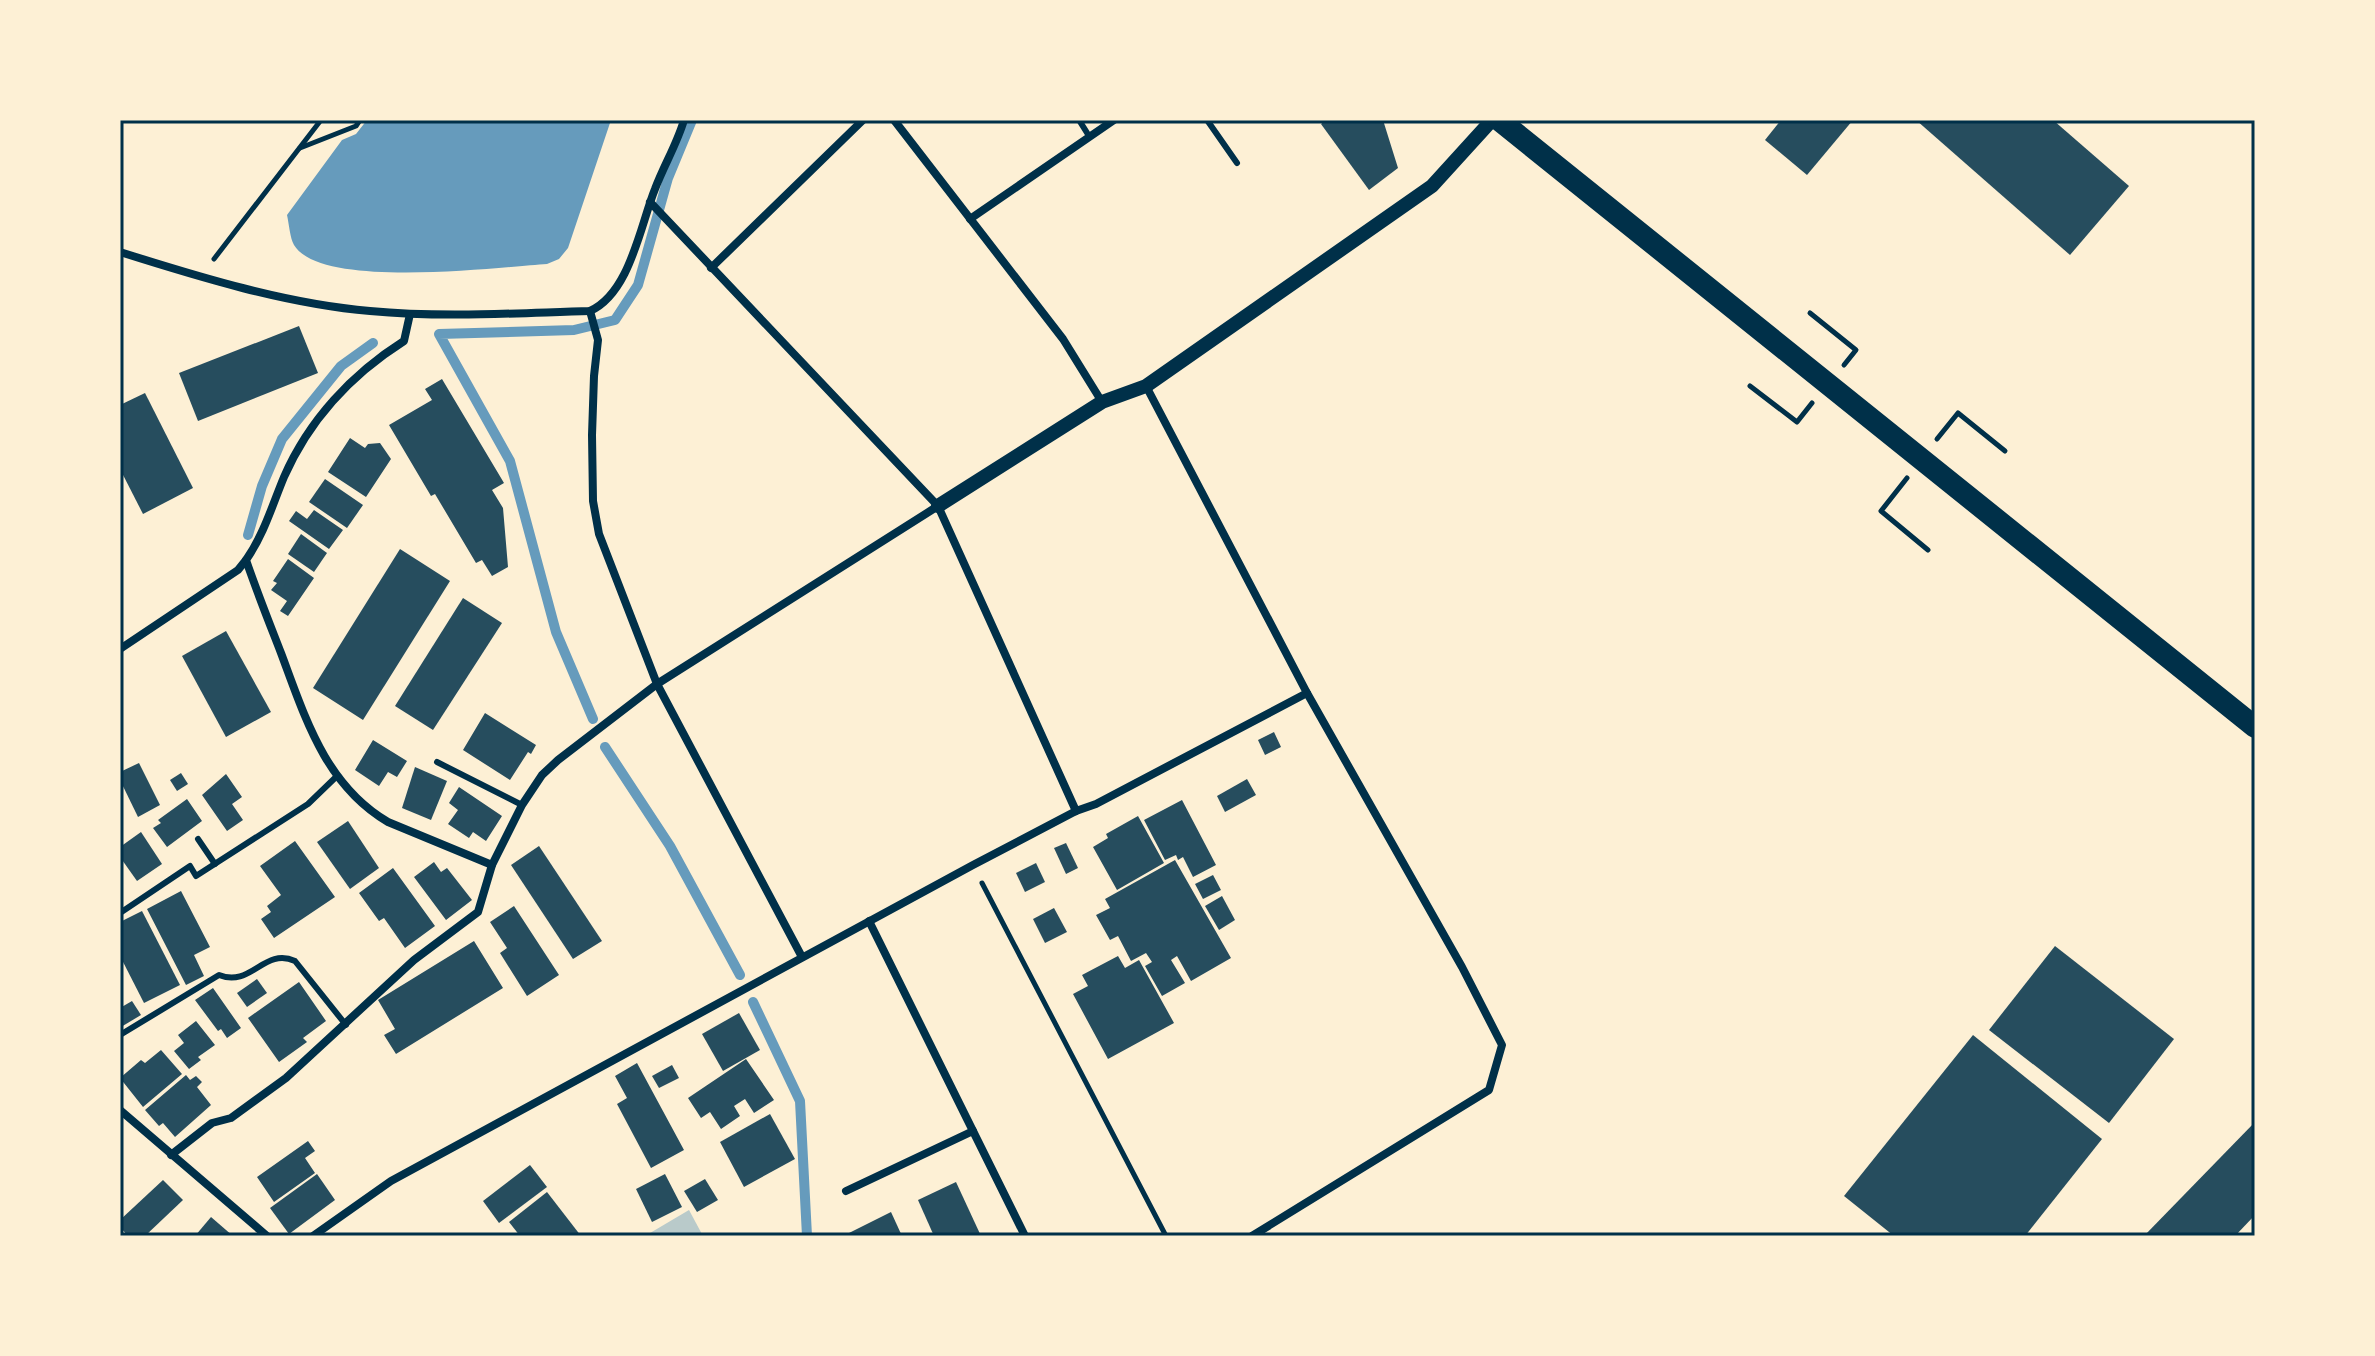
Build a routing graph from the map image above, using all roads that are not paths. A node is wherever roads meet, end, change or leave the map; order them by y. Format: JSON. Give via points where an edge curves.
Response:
{"nodes":[{"id":1,"x":684,"y":120,"type":"edge"},
{"id":2,"x":863,"y":120,"type":"edge"},
{"id":3,"x":894,"y":120,"type":"edge"},
{"id":4,"x":1079,"y":120,"type":"edge"},
{"id":5,"x":1114,"y":120,"type":"edge"},
{"id":6,"x":1207,"y":120,"type":"edge"},
{"id":7,"x":1492,"y":120,"type":"edge"},
{"id":8,"x":1499,"y":120,"type":"edge"},
{"id":9,"x":1089,"y":136,"type":"junction"},
{"id":10,"x":1237,"y":163,"type":"dead end"},
{"id":11,"x":650,"y":202,"type":"junction"},
{"id":12,"x":970,"y":219,"type":"junction"},
{"id":13,"x":120,"y":252,"type":"edge"},
{"id":14,"x":711,"y":268,"type":"junction"},
{"id":15,"x":590,"y":311,"type":"junction"},
{"id":16,"x":410,"y":314,"type":"junction"},
{"id":17,"x":1146,"y":386,"type":"junction"},
{"id":18,"x":1102,"y":402,"type":"junction"},
{"id":19,"x":938,"y":506,"type":"junction"},
{"id":20,"x":246,"y":560,"type":"junction"},
{"id":21,"x":120,"y":649,"type":"edge"},
{"id":22,"x":657,"y":684,"type":"junction"},
{"id":23,"x":1307,"y":693,"type":"junction"},
{"id":24,"x":2255,"y":727,"type":"edge"},
{"id":25,"x":437,"y":762,"type":"dead end"},
{"id":26,"x":337,"y":776,"type":"junction"},
{"id":27,"x":522,"y":805,"type":"junction"},
{"id":28,"x":1076,"y":811,"type":"junction"},
{"id":29,"x":198,"y":839,"type":"dead end"},
{"id":30,"x":215,"y":864,"type":"junction"},
{"id":31,"x":492,"y":865,"type":"junction"},
{"id":32,"x":120,"y":913,"type":"edge"},
{"id":33,"x":869,"y":921,"type":"junction"},
{"id":34,"x":802,"y":957,"type":"junction"},
{"id":35,"x":346,"y":1025,"type":"junction"},
{"id":36,"x":120,"y":1035,"type":"edge"},
{"id":37,"x":120,"y":1110,"type":"edge"},
{"id":38,"x":973,"y":1131,"type":"junction"},
{"id":39,"x":171,"y":1155,"type":"junction"},
{"id":40,"x":846,"y":1191,"type":"dead end"},
{"id":41,"x":267,"y":1236,"type":"edge"},
{"id":42,"x":313,"y":1236,"type":"edge"},
{"id":43,"x":1025,"y":1236,"type":"edge"},
{"id":44,"x":1252,"y":1236,"type":"edge"}],
"edges":[{"from":1,"to":11,"type":"street"},
{"from":2,"to":14,"type":"street"},
{"from":3,"to":12,"type":"street"},
{"from":4,"to":9,"type":"lane"},
{"from":5,"to":9,"type":"street"},
{"from":6,"to":10,"type":"lane"},
{"from":7,"to":17,"type":"street","via":[[1432,186]]},
{"from":8,"to":24,"type":"highway"},
{"from":9,"to":12,"type":"street"},
{"from":11,"to":14,"type":"street"},
{"from":11,"to":15,"type":"street","via":[[625,270],[605,305]]},
{"from":12,"to":18,"type":"street","via":[[1063,339]]},
{"from":13,"to":16,"type":"street","via":[[323,305]]},
{"from":14,"to":19,"type":"street"},
{"from":15,"to":16,"type":"street"},
{"from":15,"to":22,"type":"street","via":[[598,340],[593,501],[599,534]]},
{"from":16,"to":20,"type":"street","via":[[404,341],[360,373],[317,421]]},
{"from":17,"to":18,"type":"street"},
{"from":17,"to":23,"type":"street"},
{"from":18,"to":19,"type":"street"},
{"from":19,"to":22,"type":"street"},
{"from":19,"to":28,"type":"street"},
{"from":20,"to":21,"type":"street"},
{"from":20,"to":26,"type":"street","via":[[310,730]]},
{"from":22,"to":27,"type":"street","via":[[558,760]]},
{"from":22,"to":34,"type":"street"},
{"from":23,"to":28,"type":"street"},
{"from":23,"to":44,"type":"street","via":[[1502,1045],[1489,1090]]},
{"from":25,"to":27,"type":"lane"},
{"from":26,"to":30,"type":"lane","via":[[308,804]]},
{"from":26,"to":31,"type":"street","via":[[388,822]]},
{"from":27,"to":31,"type":"street"},
{"from":28,"to":33,"type":"street"},
{"from":29,"to":30,"type":"lane"},
{"from":30,"to":32,"type":"lane","via":[[196,876],[190,866]]},
{"from":31,"to":35,"type":"street","via":[[478,912],[414,960]]},
{"from":33,"to":34,"type":"street"},
{"from":33,"to":38,"type":"street"},
{"from":34,"to":42,"type":"street","via":[[391,1181]]},
{"from":35,"to":36,"type":"lane","via":[[289,958],[269,960],[238,979],[219,975]]},
{"from":35,"to":39,"type":"street","via":[[286,1078]]},
{"from":37,"to":39,"type":"street"},
{"from":38,"to":40,"type":"street"},
{"from":38,"to":43,"type":"street"},
{"from":39,"to":41,"type":"street"}]}
